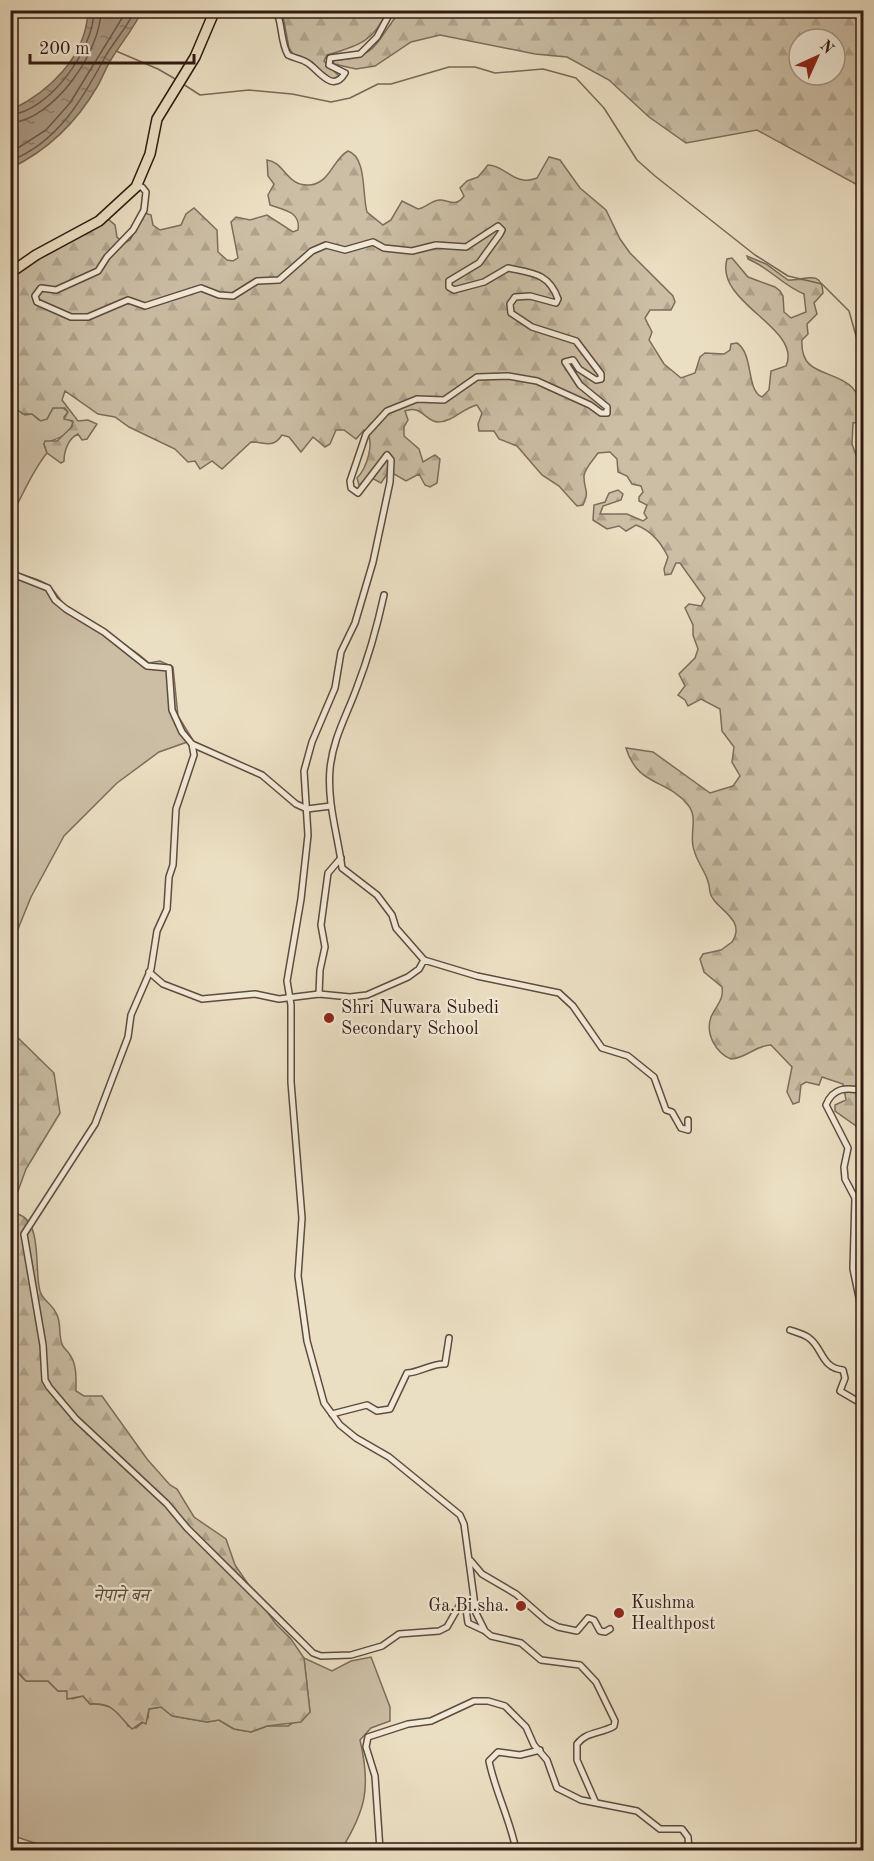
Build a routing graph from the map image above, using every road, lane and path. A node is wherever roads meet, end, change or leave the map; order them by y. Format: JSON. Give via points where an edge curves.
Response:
{"nodes":[{"id":1,"x":215,"y":10,"type":"edge"},
{"id":2,"x":276,"y":10,"type":"edge"},
{"id":3,"x":395,"y":10,"type":"edge"},
{"id":4,"x":136,"y":187,"type":"junction"},
{"id":5,"x":10,"y":273,"type":"edge"},
{"id":6,"x":10,"y":427,"type":"edge"},
{"id":7,"x":10,"y":441,"type":"edge"},
{"id":8,"x":10,"y":573,"type":"edge"},
{"id":9,"x":384,"y":595,"type":"dead end"},
{"id":10,"x":192,"y":744,"type":"junction"},
{"id":11,"x":331,"y":806,"type":"junction"},
{"id":12,"x":307,"y":809,"type":"junction"},
{"id":13,"x":341,"y":858,"type":"junction"},
{"id":14,"x":424,"y":960,"type":"junction"},
{"id":15,"x":149,"y":972,"type":"junction"},
{"id":16,"x":319,"y":994,"type":"junction"},
{"id":17,"x":289,"y":998,"type":"junction"},
{"id":18,"x":864,"y":1091,"type":"edge"},
{"id":19,"x":688,"y":1120,"type":"dead end"},
{"id":20,"x":864,"y":1321,"type":"edge"},
{"id":21,"x":790,"y":1330,"type":"dead end"},
{"id":22,"x":448,"y":1338,"type":"dead end"},
{"id":23,"x":864,"y":1405,"type":"edge"},
{"id":24,"x":332,"y":1414,"type":"junction"},
{"id":25,"x":470,"y":1560,"type":"junction"},
{"id":26,"x":610,"y":1629,"type":"dead end"},
{"id":27,"x":485,"y":1631,"type":"junction"},
{"id":28,"x":540,"y":1750,"type":"junction"},
{"id":29,"x":595,"y":1801,"type":"junction"},
{"id":30,"x":380,"y":1851,"type":"edge"},
{"id":31,"x":516,"y":1851,"type":"edge"},
{"id":32,"x":689,"y":1851,"type":"edge"}],
"edges":[{"from":1,"to":4,"type":"highway","via":[[189,68],[157,119],[150,154]]},
{"from":2,"to":3,"type":"street","via":[[288,55],[309,62],[330,81],[341,79],[345,73],[329,65],[330,58],[360,54],[375,40],[390,12]]},
{"from":4,"to":5,"type":"highway","via":[[99,221]]},
{"from":4,"to":12,"type":"street","via":[[146,192],[146,200],[128,238],[98,271],[56,290],[41,288],[35,296],[37,302],[71,317],[88,318],[128,300],[145,306],[201,288],[233,296],[257,281],[279,280],[326,244],[345,249],[373,242],[384,248],[412,251],[436,245],[466,247],[498,226],[500,234],[479,263],[449,281],[451,289],[484,282],[508,268],[537,272],[550,282],[558,298],[556,303],[530,296],[514,297],[511,313],[532,327],[581,346],[600,371],[601,379],[592,378],[567,360],[566,365],[580,384],[607,407],[607,413],[537,381],[508,376],[477,377],[444,400],[412,401],[392,408],[366,434],[351,488],[358,494],[387,455],[391,460],[390,482],[355,623],[341,652],[335,688],[304,771]]},
{"from":6,"to":7,"type":"street"},
{"from":8,"to":10,"type":"street","via":[[48,588],[66,609],[114,639],[147,666],[169,668],[172,710]]},
{"from":9,"to":11,"type":"street","via":[[376,638],[336,736],[330,770]]},
{"from":10,"to":12,"type":"street","via":[[262,775]]},
{"from":10,"to":15,"type":"street","via":[[194,756],[176,809],[167,909],[157,931]]},
{"from":11,"to":12,"type":"street"},
{"from":11,"to":13,"type":"street"},
{"from":12,"to":17,"type":"street","via":[[301,899],[288,964]]},
{"from":13,"to":14,"type":"street","via":[[342,868],[377,895],[392,915],[396,928]]},
{"from":13,"to":16,"type":"street","via":[[328,873],[321,926],[325,947]]},
{"from":14,"to":16,"type":"street","via":[[408,977],[367,995]]},
{"from":14,"to":19,"type":"street","via":[[477,976],[560,993],[602,1048],[628,1056],[654,1077],[666,1110],[672,1112],[681,1128],[688,1130]]},
{"from":15,"to":17,"type":"street","via":[[163,984],[191,997],[261,994]]},
{"from":15,"to":27,"type":"street","via":[[95,1124],[24,1234],[49,1388],[313,1653],[351,1655],[382,1646],[399,1634],[439,1631],[447,1628],[462,1601],[468,1623]]},
{"from":16,"to":17,"type":"street"},
{"from":17,"to":24,"type":"street","via":[[291,1083],[302,1218],[298,1276],[314,1372],[324,1403]]},
{"from":18,"to":20,"type":"street","via":[[841,1089],[832,1093],[826,1105],[848,1148],[845,1179],[855,1198],[853,1269]]},
{"from":21,"to":23,"type":"street","via":[[811,1339],[829,1366],[843,1370],[845,1378],[840,1391]]},
{"from":22,"to":24,"type":"street","via":[[445,1364],[407,1373],[390,1409],[377,1411],[367,1405]]},
{"from":24,"to":25,"type":"street","via":[[356,1438],[389,1457],[460,1515]]},
{"from":25,"to":26,"type":"street","via":[[482,1574],[516,1594],[558,1627],[577,1630],[588,1618],[602,1632]]},
{"from":25,"to":27,"type":"street","via":[[476,1613]]},
{"from":27,"to":29,"type":"street","via":[[521,1643],[541,1660],[580,1665],[596,1682],[615,1721],[606,1731],[589,1734],[577,1744],[577,1760]]},
{"from":28,"to":29,"type":"street","via":[[557,1788],[581,1800]]},
{"from":28,"to":30,"type":"street","via":[[526,1727],[505,1706],[488,1701],[474,1701],[431,1721],[368,1737],[366,1747],[375,1776]]},
{"from":28,"to":31,"type":"street","via":[[520,1755],[498,1752],[489,1761]]},
{"from":29,"to":32,"type":"street","via":[[637,1811],[660,1829],[682,1829]]}]}
